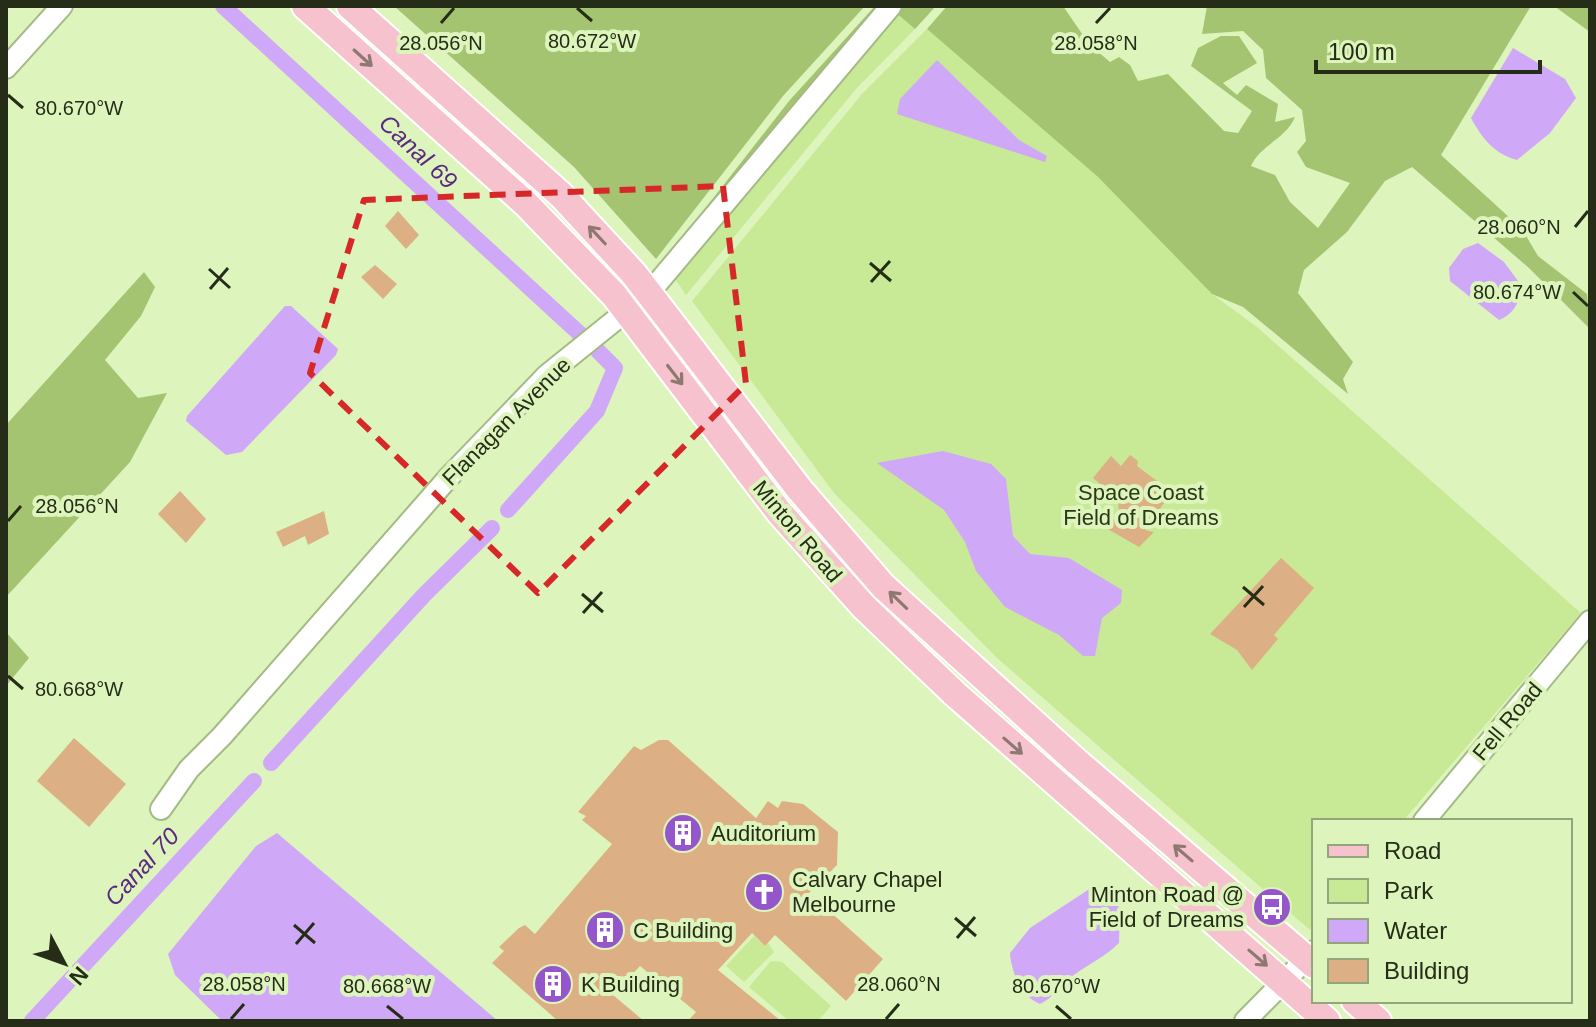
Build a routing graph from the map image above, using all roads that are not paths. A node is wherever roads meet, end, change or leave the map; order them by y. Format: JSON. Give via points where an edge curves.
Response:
{"nodes":[{"id":1,"x":62,"y":6,"type":"edge"},
{"id":2,"x":305,"y":6,"type":"edge"},
{"id":3,"x":350,"y":6,"type":"edge"},
{"id":4,"x":891,"y":6,"type":"edge"},
{"id":5,"x":6,"y":68,"type":"edge"},
{"id":6,"x":650,"y":292,"type":"junction"},
{"id":7,"x":628,"y":313,"type":"junction"},
{"id":8,"x":1590,"y":621,"type":"edge"},
{"id":9,"x":954,"y":654,"type":"junction"},
{"id":10,"x":914,"y":656,"type":"junction"},
{"id":11,"x":955,"y":694,"type":"junction"},
{"id":12,"x":161,"y":809,"type":"dead end"},
{"id":13,"x":1426,"y":819,"type":"edge"},
{"id":14,"x":1312,"y":958,"type":"edge"},
{"id":15,"x":1283,"y":980,"type":"junction"},
{"id":16,"x":1357,"y":1003,"type":"edge"},
{"id":17,"x":1245,"y":1021,"type":"edge"},
{"id":18,"x":1327,"y":1021,"type":"edge"},
{"id":19,"x":1378,"y":1021,"type":"edge"}],
"edges":[{"from":1,"to":5,"type":"street"},
{"from":2,"to":7,"type":"main road","name":"Minton Road","one_way":true,"via":[[526,204]]},
{"from":6,"to":3,"type":"main road","name":"Minton Road","one_way":true,"via":[[561,195]]},
{"from":4,"to":6,"type":"street","name":"Flanagan Avenue"},
{"from":6,"to":7,"type":"street","name":"Flanagan Avenue"},
{"from":9,"to":6,"type":"main road","name":"Minton Road","one_way":true,"via":[[883,586],[800,490]]},
{"from":7,"to":10,"type":"main road","name":"Minton Road","one_way":true,"via":[[779,512]]},
{"from":7,"to":12,"type":"street","name":"Flanagan Avenue","via":[[547,375],[449,477],[189,769]]},
{"from":8,"to":13,"type":"street","name":"Fell Road"},
{"from":9,"to":10,"type":"main road"},
{"from":9,"to":11,"type":"main road"},
{"from":14,"to":9,"type":"main road","name":"Minton Road","one_way":true},
{"from":10,"to":11,"type":"main road","name":"Minton Road"},
{"from":11,"to":15,"type":"main road","name":"Minton Road","one_way":true},
{"from":14,"to":15,"type":"street"},
{"from":15,"to":17,"type":"street"},
{"from":15,"to":18,"type":"main road","name":"Minton Road"},
{"from":16,"to":19,"type":"main road"}]}
